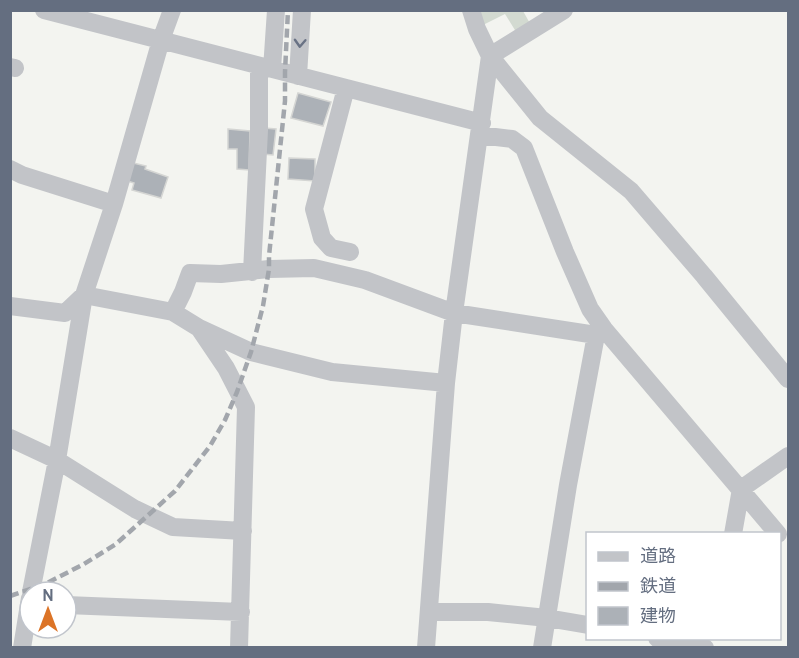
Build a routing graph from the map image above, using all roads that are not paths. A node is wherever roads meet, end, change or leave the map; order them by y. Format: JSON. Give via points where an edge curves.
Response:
{"nodes":[{"id":1,"x":44,"y":10,"type":"edge"},
{"id":2,"x":172,"y":10,"type":"edge"},
{"id":3,"x":276,"y":10,"type":"edge"},
{"id":4,"x":302,"y":10,"type":"edge"},
{"id":5,"x":471,"y":10,"type":"edge"},
{"id":6,"x":564,"y":10,"type":"edge"},
{"id":7,"x":161,"y":40,"type":"junction"},
{"id":8,"x":490,"y":56,"type":"junction"},
{"id":9,"x":266,"y":67,"type":"junction"},
{"id":10,"x":298,"y":76,"type":"junction"},
{"id":11,"x":346,"y":88,"type":"junction"},
{"id":12,"x":480,"y":129,"type":"junction"},
{"id":13,"x":10,"y":169,"type":"edge"},
{"id":14,"x":114,"y":204,"type":"junction"},
{"id":15,"x":350,"y":252,"type":"dead end"},
{"id":16,"x":252,"y":272,"type":"junction"},
{"id":17,"x":84,"y":295,"type":"junction"},
{"id":18,"x":10,"y":306,"type":"edge"},
{"id":19,"x":173,"y":312,"type":"junction"},
{"id":20,"x":454,"y":313,"type":"junction"},
{"id":21,"x":199,"y":328,"type":"junction"},
{"id":22,"x":600,"y":332,"type":"junction"},
{"id":23,"x":789,"y":379,"type":"edge"},
{"id":24,"x":446,"y":384,"type":"junction"},
{"id":25,"x":10,"y":438,"type":"edge"},
{"id":26,"x":789,"y":456,"type":"edge"},
{"id":27,"x":57,"y":460,"type":"junction"},
{"id":28,"x":741,"y":489,"type":"junction"},
{"id":29,"x":243,"y":531,"type":"junction"},
{"id":30,"x":733,"y":532,"type":"edge"},
{"id":31,"x":777,"y":532,"type":"edge"},
{"id":32,"x":34,"y":580,"type":"edge"},
{"id":33,"x":78,"y":605,"type":"edge"},
{"id":34,"x":241,"y":612,"type":"junction"},
{"id":35,"x":429,"y":612,"type":"junction"},
{"id":36,"x":547,"y":618,"type":"junction"},
{"id":37,"x":586,"y":626,"type":"edge"},
{"id":38,"x":662,"y":640,"type":"edge"},
{"id":39,"x":239,"y":648,"type":"edge"},
{"id":40,"x":426,"y":648,"type":"edge"},
{"id":41,"x":542,"y":648,"type":"edge"},
{"id":42,"x":705,"y":648,"type":"edge"}],
"edges":[{"from":1,"to":7,"type":"street"},
{"from":2,"to":7,"type":"street"},
{"from":3,"to":9,"type":"street"},
{"from":4,"to":10,"type":"street","one_way":true},
{"from":5,"to":8,"type":"street"},
{"from":6,"to":8,"type":"street"},
{"from":7,"to":9,"type":"street"},
{"from":7,"to":14,"type":"street"},
{"from":8,"to":12,"type":"street"},
{"from":8,"to":23,"type":"street","via":[[540,118],[631,191]]},
{"from":9,"to":10,"type":"street"},
{"from":9,"to":16,"type":"street"},
{"from":10,"to":11,"type":"street"},
{"from":11,"to":12,"type":"street"},
{"from":11,"to":15,"type":"street","via":[[314,209],[322,238],[331,248]]},
{"from":12,"to":20,"type":"street"},
{"from":12,"to":22,"type":"street","via":[[512,139],[524,148]]},
{"from":13,"to":14,"type":"street"},
{"from":14,"to":17,"type":"street"},
{"from":16,"to":19,"type":"street","via":[[190,273]]},
{"from":16,"to":20,"type":"street","via":[[314,268],[365,280]]},
{"from":17,"to":18,"type":"street","via":[[65,313]]},
{"from":17,"to":19,"type":"street"},
{"from":17,"to":27,"type":"street"},
{"from":19,"to":21,"type":"street"},
{"from":20,"to":22,"type":"street"},
{"from":20,"to":24,"type":"street"},
{"from":21,"to":24,"type":"street","via":[[251,352],[332,372]]},
{"from":21,"to":29,"type":"street","via":[[246,407]]},
{"from":22,"to":28,"type":"street"},
{"from":22,"to":36,"type":"street","via":[[568,485]]},
{"from":24,"to":35,"type":"street"},
{"from":25,"to":27,"type":"street"},
{"from":26,"to":28,"type":"street"},
{"from":27,"to":29,"type":"street","via":[[135,509],[173,527]]},
{"from":27,"to":32,"type":"street"},
{"from":28,"to":30,"type":"street"},
{"from":28,"to":31,"type":"street"},
{"from":29,"to":34,"type":"street"},
{"from":33,"to":34,"type":"street"},
{"from":34,"to":39,"type":"street"},
{"from":35,"to":36,"type":"street","via":[[489,612]]},
{"from":35,"to":40,"type":"street"},
{"from":36,"to":37,"type":"street"},
{"from":36,"to":41,"type":"street"},
{"from":38,"to":42,"type":"street"}]}
